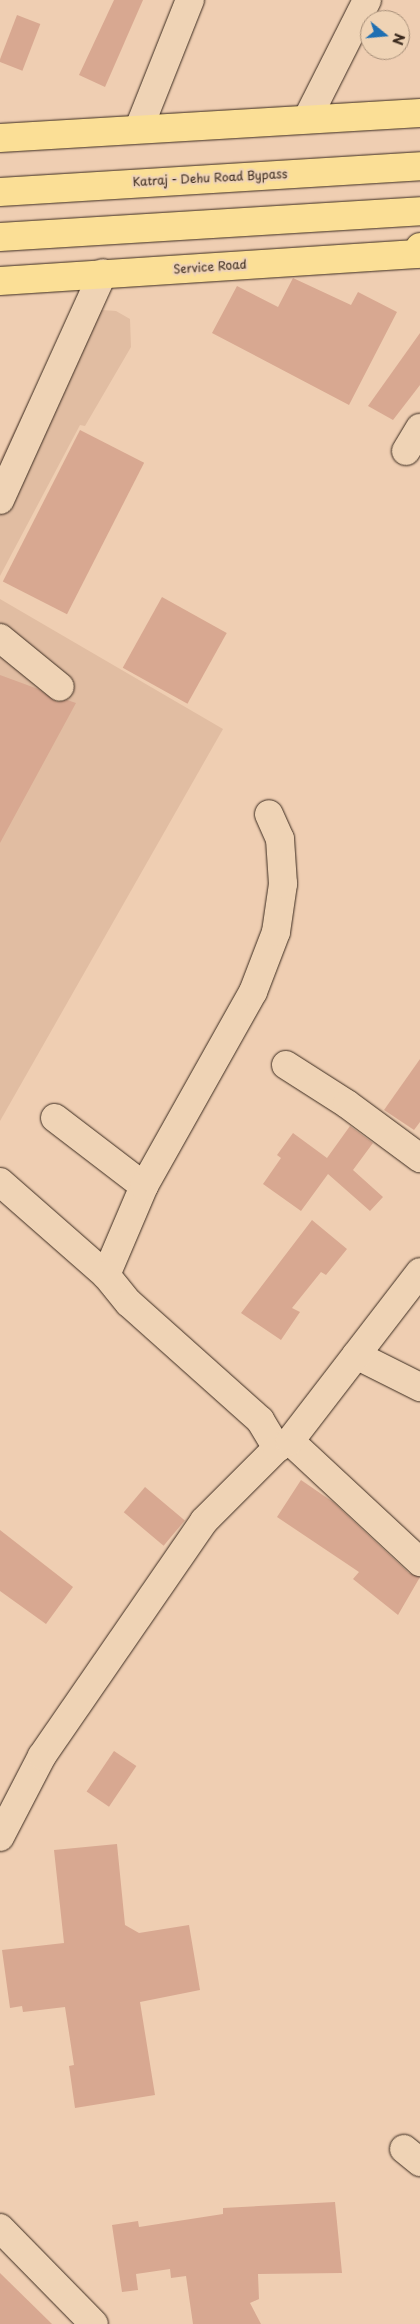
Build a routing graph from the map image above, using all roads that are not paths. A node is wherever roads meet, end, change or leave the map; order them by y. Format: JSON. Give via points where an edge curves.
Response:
{"nodes":[{"id":1,"x":190,"y":0,"type":"edge"},
{"id":2,"x":367,"y":0,"type":"edge"},
{"id":3,"x":420,"y":113,"type":"edge"},
{"id":4,"x":307,"y":119,"type":"junction"},
{"id":5,"x":139,"y":128,"type":"junction"},
{"id":6,"x":0,"y":138,"type":"edge"},
{"id":7,"x":420,"y":166,"type":"edge"},
{"id":8,"x":0,"y":192,"type":"edge"},
{"id":9,"x":420,"y":211,"type":"edge"},
{"id":10,"x":0,"y":237,"type":"edge"},
{"id":11,"x":419,"y":252,"type":"edge"},
{"id":12,"x":103,"y":273,"type":"junction"},
{"id":13,"x":0,"y":281,"type":"edge"},
{"id":14,"x":420,"y":428,"type":"edge"},
{"id":15,"x":406,"y":451,"type":"dead end"},
{"id":16,"x":0,"y":500,"type":"edge"},
{"id":17,"x":0,"y":638,"type":"edge"},
{"id":18,"x":60,"y":687,"type":"dead end"},
{"id":19,"x":269,"y":814,"type":"dead end"},
{"id":20,"x":286,"y":1065,"type":"dead end"},
{"id":21,"x":55,"y":1118,"type":"dead end"},
{"id":22,"x":420,"y":1158,"type":"edge"},
{"id":23,"x":0,"y":1182,"type":"edge"},
{"id":24,"x":144,"y":1186,"type":"junction"},
{"id":25,"x":420,"y":1272,"type":"edge"},
{"id":26,"x":106,"y":1275,"type":"junction"},
{"id":27,"x":356,"y":1355,"type":"junction"},
{"id":28,"x":420,"y":1387,"type":"edge"},
{"id":29,"x":283,"y":1444,"type":"junction"},
{"id":30,"x":420,"y":1562,"type":"edge"},
{"id":31,"x":0,"y":1837,"type":"edge"},
{"id":32,"x":0,"y":2228,"type":"edge"},
{"id":33,"x":94,"y":2324,"type":"edge"}],
"edges":[{"from":1,"to":5,"type":"street"},
{"from":2,"to":4,"type":"street"},
{"from":3,"to":4,"type":"main road"},
{"from":4,"to":5,"type":"main road"},
{"from":5,"to":6,"type":"main road"},
{"from":7,"to":8,"type":"main road","name":"Katraj - Dehu Road Bypass"},
{"from":9,"to":10,"type":"main road"},
{"from":11,"to":12,"type":"main road","name":"Service Road"},
{"from":12,"to":13,"type":"main road","name":"Service Road"},
{"from":12,"to":16,"type":"street"},
{"from":14,"to":15,"type":"street"},
{"from":17,"to":18,"type":"street"},
{"from":19,"to":24,"type":"street","via":[[280,839],[283,875],[276,932],[253,992]]},
{"from":20,"to":22,"type":"street","via":[[348,1104]]},
{"from":21,"to":24,"type":"street"},
{"from":23,"to":26,"type":"street"},
{"from":24,"to":26,"type":"street"},
{"from":25,"to":27,"type":"street"},
{"from":26,"to":29,"type":"street","via":[[129,1303]]},
{"from":27,"to":28,"type":"street"},
{"from":27,"to":29,"type":"street"},
{"from":29,"to":30,"type":"street"},
{"from":29,"to":31,"type":"street","via":[[204,1521],[42,1756]]},
{"from":32,"to":33,"type":"street"}]}
